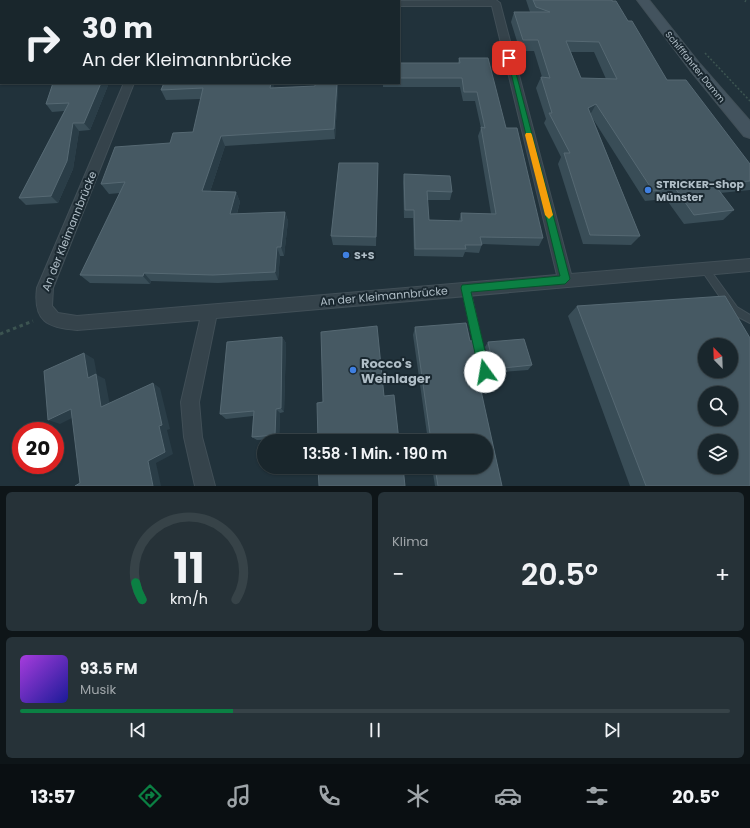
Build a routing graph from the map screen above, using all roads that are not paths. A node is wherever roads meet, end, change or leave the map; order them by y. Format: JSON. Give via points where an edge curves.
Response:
{"nodes":[{"id":1,"x":643,"y":0,"type":"edge"},
{"id":2,"x":404,"y":2,"type":"edge"},
{"id":3,"x":129,"y":84,"type":"edge"},
{"id":4,"x":750,"y":132,"type":"edge"},
{"id":5,"x":750,"y":265,"type":"edge"},
{"id":6,"x":705,"y":269,"type":"junction"},
{"id":7,"x":565,"y":279,"type":"junction"},
{"id":8,"x":466,"y":288,"type":"junction"},
{"id":9,"x":210,"y":312,"type":"junction"},
{"id":10,"x":750,"y":319,"type":"edge"},
{"id":11,"x":488,"y":386,"type":"dead end"},
{"id":12,"x":205,"y":486,"type":"edge"}],
"edges":[{"from":1,"to":4,"type":"main road","name":"Schifffahrter Damm"},
{"from":2,"to":7,"type":"street","via":[[496,3]]},
{"from":3,"to":9,"type":"street","name":"An der Kleimannbrücke","via":[[45,288],[42,302],[46,314],[56,322],[77,323]]},
{"from":5,"to":6,"type":"street","name":"An der Kleimannbrücke"},
{"from":6,"to":7,"type":"street","name":"An der Kleimannbrücke"},
{"from":6,"to":10,"type":"lane","via":[[734,310]]},
{"from":7,"to":8,"type":"street","name":"An der Kleimannbrücke"},
{"from":8,"to":9,"type":"street","name":"An der Kleimannbrücke"},
{"from":8,"to":11,"type":"lane"},
{"from":9,"to":12,"type":"street","via":[[190,402],[193,437]]}]}
